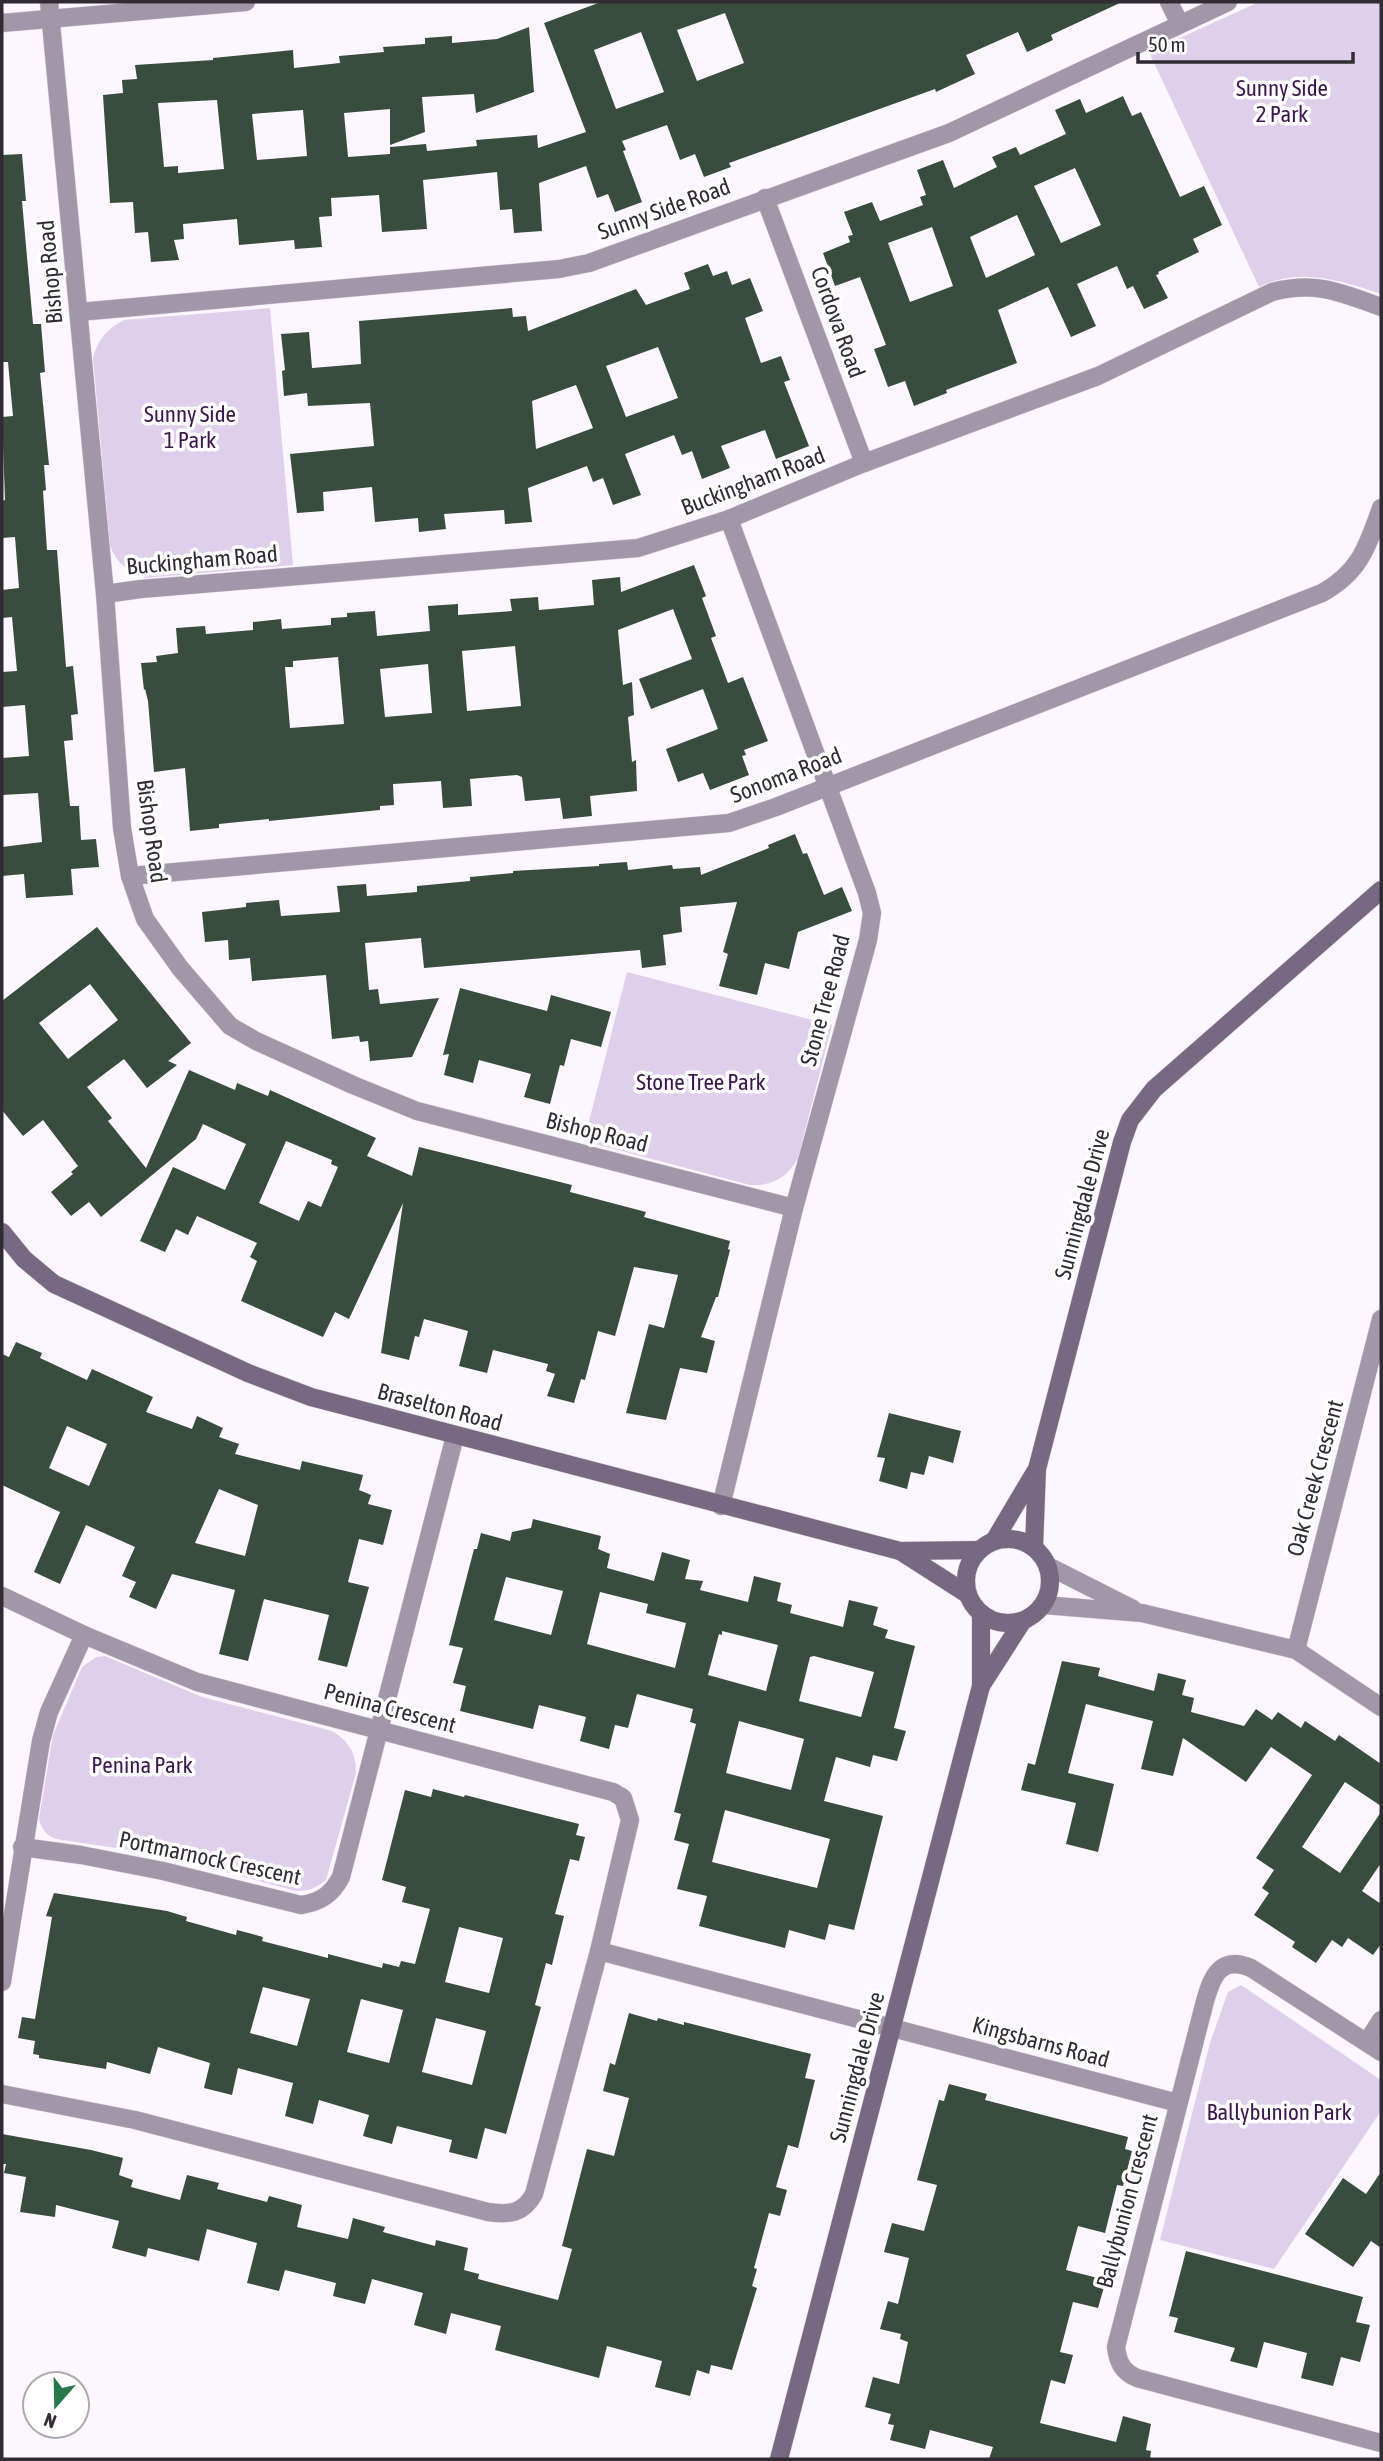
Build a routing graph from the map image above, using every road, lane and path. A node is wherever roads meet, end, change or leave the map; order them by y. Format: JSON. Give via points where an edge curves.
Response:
{"nodes":[{"id":1,"x":246,"y":2,"type":"edge"},
{"id":2,"x":1169,"y":2,"type":"edge"},
{"id":3,"x":1228,"y":2,"type":"edge"},
{"id":4,"x":50,"y":10,"type":"edge"},
{"id":5,"x":2,"y":23,"type":"edge"},
{"id":6,"x":1180,"y":24,"type":"junction"},
{"id":7,"x":765,"y":198,"type":"junction"},
{"id":8,"x":1381,"y":307,"type":"edge"},
{"id":9,"x":79,"y":312,"type":"junction"},
{"id":10,"x":864,"y":463,"type":"junction"},
{"id":11,"x":1381,"y":508,"type":"edge"},
{"id":12,"x":729,"y":519,"type":"junction"},
{"id":13,"x":105,"y":594,"type":"junction"},
{"id":14,"x":827,"y":785,"type":"junction"},
{"id":15,"x":130,"y":876,"type":"junction"},
{"id":16,"x":1381,"y":890,"type":"edge"},
{"id":17,"x":794,"y":1208,"type":"junction"},
{"id":18,"x":2,"y":1232,"type":"edge"},
{"id":19,"x":1381,"y":1319,"type":"edge"},
{"id":20,"x":455,"y":1436,"type":"junction"},
{"id":21,"x":1037,"y":1469,"type":"junction"},
{"id":22,"x":721,"y":1506,"type":"junction"},
{"id":23,"x":986,"y":1545,"type":"junction"},
{"id":24,"x":1034,"y":1548,"type":"junction"},
{"id":25,"x":900,"y":1551,"type":"junction"},
{"id":26,"x":1048,"y":1566,"type":"junction"},
{"id":27,"x":967,"y":1594,"type":"junction"},
{"id":28,"x":2,"y":1596,"type":"edge"},
{"id":29,"x":1044,"y":1605,"type":"junction"},
{"id":30,"x":1142,"y":1613,"type":"junction"},
{"id":31,"x":981,"y":1614,"type":"junction"},
{"id":32,"x":1022,"y":1622,"type":"junction"},
{"id":33,"x":84,"y":1634,"type":"junction"},
{"id":34,"x":1296,"y":1650,"type":"junction"},
{"id":35,"x":981,"y":1686,"type":"junction"},
{"id":36,"x":1381,"y":1707,"type":"edge"},
{"id":37,"x":380,"y":1732,"type":"junction"},
{"id":38,"x":22,"y":1847,"type":"junction"},
{"id":39,"x":599,"y":1951,"type":"junction"},
{"id":40,"x":2,"y":1982,"type":"edge"},
{"id":41,"x":1381,"y":2020,"type":"edge"},
{"id":42,"x":892,"y":2028,"type":"junction"},
{"id":43,"x":1374,"y":2047,"type":"edge"},
{"id":44,"x":2,"y":2094,"type":"edge"},
{"id":45,"x":1178,"y":2103,"type":"junction"},
{"id":46,"x":1381,"y":2443,"type":"edge"},
{"id":47,"x":779,"y":2459,"type":"edge"}],
"edges":[{"from":1,"to":4,"type":"street"},
{"from":2,"to":6,"type":"street"},
{"from":3,"to":6,"type":"street","name":"Sunny Side Road"},
{"from":4,"to":5,"type":"street"},
{"from":4,"to":9,"type":"street","name":"Bishop Road"},
{"from":6,"to":7,"type":"street","name":"Sunny Side Road","via":[[949,133]]},
{"from":7,"to":9,"type":"street","name":"Sunny Side Road","via":[[559,270]]},
{"from":7,"to":10,"type":"street","name":"Cordova Road"},
{"from":8,"to":10,"type":"street","name":"Buckingham Road","via":[[1317,287],[1294,286],[1272,292],[1117,368]]},
{"from":9,"to":13,"type":"street","name":"Bishop Road"},
{"from":10,"to":12,"type":"street","name":"Buckingham Road"},
{"from":11,"to":14,"type":"street","name":"Sonoma Road","via":[[1360,561],[1343,580],[1322,593]]},
{"from":12,"to":13,"type":"street","name":"Buckingham Road","via":[[621,550]]},
{"from":12,"to":14,"type":"street","name":"Stone Tree Road"},
{"from":13,"to":15,"type":"street","name":"Bishop Road","via":[[122,828]]},
{"from":14,"to":15,"type":"street","name":"Sonoma Road","via":[[714,826]]},
{"from":14,"to":17,"type":"street","name":"Stone Tree Road","via":[[867,893],[871,922]]},
{"from":15,"to":17,"type":"street","name":"Bishop Road","via":[[145,919],[180,968],[230,1026],[256,1041],[417,1111]]},
{"from":16,"to":21,"type":"street","name":"Sunningdale Drive","via":[[1154,1090],[1130,1120]]},
{"from":17,"to":22,"type":"street","name":"Stone Tree Road"},
{"from":18,"to":20,"type":"street","name":"Braselton Road","via":[[24,1259],[54,1284],[248,1373],[337,1405]]},
{"from":19,"to":34,"type":"street","name":"Oak Creek Crescent"},
{"from":20,"to":22,"type":"street","name":"Braselton Road"},
{"from":20,"to":37,"type":"street","name":"Portmarnock Crescent"},
{"from":21,"to":23,"type":"street","name":"Sunningdale Drive"},
{"from":21,"to":24,"type":"street","name":"Sunningdale Drive"},
{"from":22,"to":25,"type":"street","name":"Braselton Road"},
{"from":23,"to":24,"type":"street","via":[[1008,1539]]},
{"from":23,"to":25,"type":"street","name":"Braselton Road"},
{"from":23,"to":27,"type":"street","via":[[969,1563]]},
{"from":24,"to":26,"type":"street"},
{"from":25,"to":27,"type":"street","name":"Braselton Road"},
{"from":26,"to":29,"type":"street","via":[[1051,1580]]},
{"from":26,"to":30,"type":"street"},
{"from":27,"to":31,"type":"street"},
{"from":28,"to":33,"type":"street","name":"Penina Crescent"},
{"from":29,"to":30,"type":"street"},
{"from":29,"to":32,"type":"street"},
{"from":30,"to":34,"type":"street"},
{"from":31,"to":32,"type":"street","via":[[1008,1624]]},
{"from":31,"to":35,"type":"street","name":"Sunningdale Drive"},
{"from":32,"to":35,"type":"street","name":"Sunningdale Drive"},
{"from":33,"to":37,"type":"street","name":"Penina Crescent","via":[[197,1682]]},
{"from":33,"to":38,"type":"street","via":[[44,1727]]},
{"from":34,"to":36,"type":"street"},
{"from":35,"to":42,"type":"street","name":"Sunningdale Drive"},
{"from":37,"to":38,"type":"street","name":"Portmarnock Crescent","via":[[341,1877],[330,1893],[312,1904]]},
{"from":37,"to":39,"type":"street","name":"Penina Crescent","via":[[586,1783],[623,1798],[630,1820]]},
{"from":38,"to":40,"type":"street"},
{"from":39,"to":42,"type":"street"},
{"from":39,"to":44,"type":"street","name":"Penina Crescent","via":[[534,2194],[522,2209],[505,2215],[135,2120]]},
{"from":41,"to":43,"type":"street"},
{"from":42,"to":45,"type":"street","name":"Kingsbarns Road"},
{"from":42,"to":47,"type":"street","name":"Sunningdale Drive"},
{"from":43,"to":45,"type":"street","name":"Ballybunion Crescent","via":[[1251,1968],[1223,1966],[1211,1980]]},
{"from":45,"to":46,"type":"street","name":"Ballybunion Crescent","via":[[1116,2347],[1121,2366],[1137,2378]]}]}
